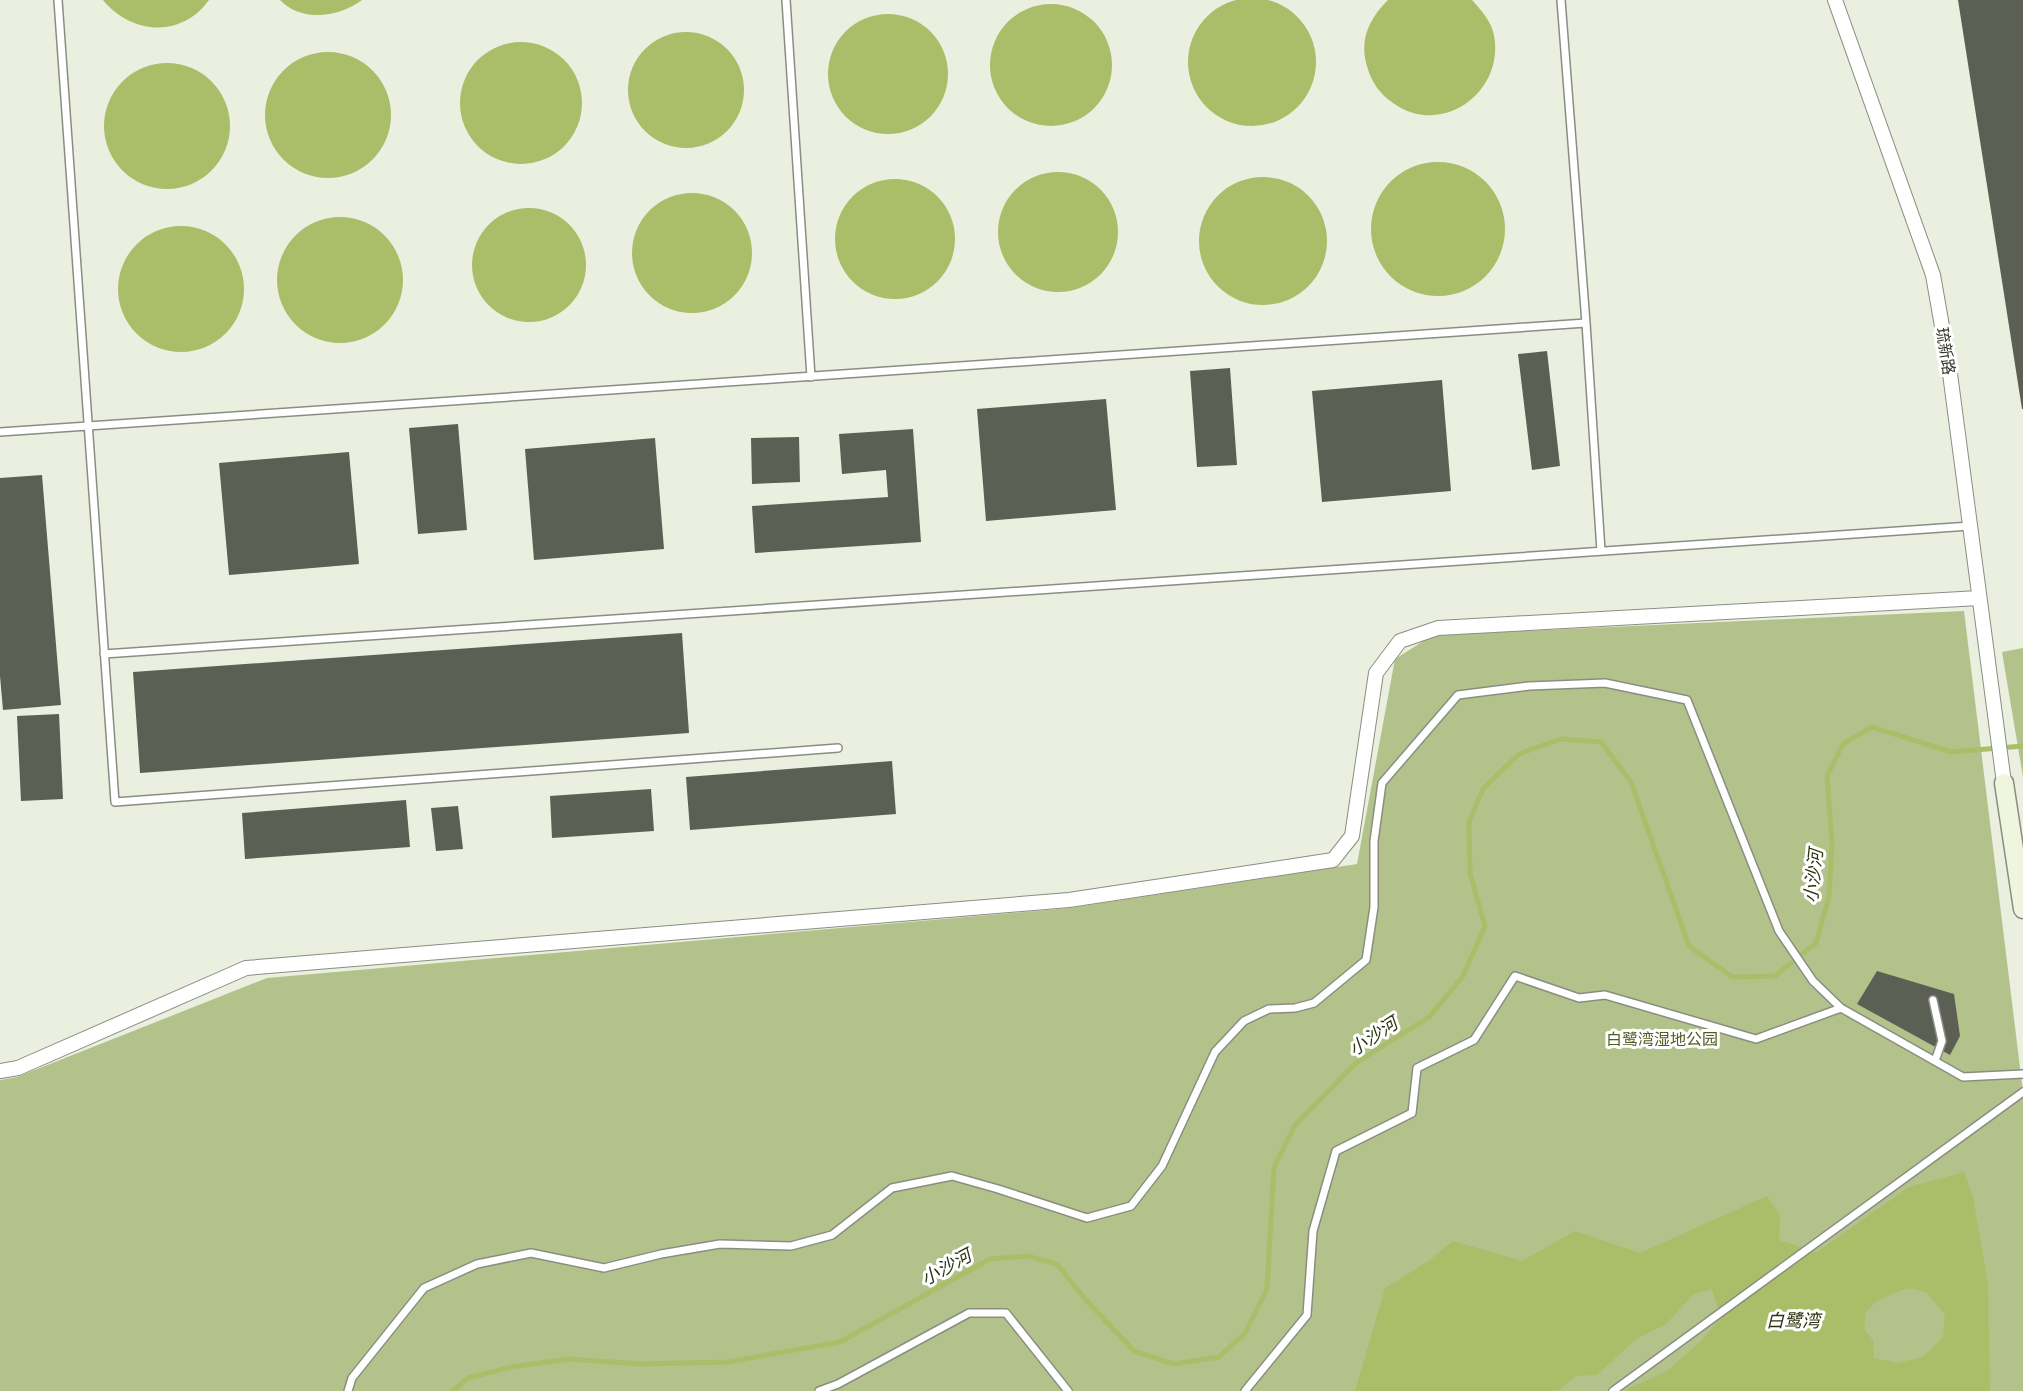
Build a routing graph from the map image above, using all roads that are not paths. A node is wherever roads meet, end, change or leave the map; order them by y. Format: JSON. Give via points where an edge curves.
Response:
{"nodes":[{"id":1,"x":58,"y":0,"type":"edge"},
{"id":2,"x":786,"y":0,"type":"edge"},
{"id":3,"x":1561,"y":0,"type":"edge"},
{"id":4,"x":1835,"y":0,"type":"edge"},
{"id":5,"x":1586,"y":323,"type":"junction"},
{"id":6,"x":811,"y":377,"type":"junction"},
{"id":7,"x":87,"y":426,"type":"junction"},
{"id":8,"x":0,"y":432,"type":"edge"},
{"id":9,"x":1970,"y":526,"type":"junction"},
{"id":10,"x":1601,"y":551,"type":"junction"},
{"id":11,"x":1979,"y":598,"type":"junction"},
{"id":12,"x":104,"y":654,"type":"junction"},
{"id":13,"x":838,"y":748,"type":"dead end"},
{"id":14,"x":2004,"y":783,"type":"joint"},
{"id":15,"x":2023,"y":909,"type":"edge"},
{"id":16,"x":1933,"y":1000,"type":"dead end"},
{"id":17,"x":1841,"y":1008,"type":"junction"},
{"id":18,"x":1935,"y":1061,"type":"junction"},
{"id":19,"x":0,"y":1071,"type":"edge"},
{"id":20,"x":2023,"y":1074,"type":"edge"},
{"id":21,"x":2023,"y":1092,"type":"edge"},
{"id":22,"x":348,"y":1391,"type":"edge"},
{"id":23,"x":819,"y":1391,"type":"edge"},
{"id":24,"x":1068,"y":1391,"type":"edge"},
{"id":25,"x":1245,"y":1391,"type":"edge"},
{"id":26,"x":1613,"y":1391,"type":"edge"}],
"edges":[{"from":1,"to":7,"type":"lane"},
{"from":2,"to":6,"type":"lane"},
{"from":3,"to":5,"type":"lane"},
{"from":4,"to":9,"type":"street","name":"琉新路","via":[[1933,275]]},
{"from":5,"to":6,"type":"lane"},
{"from":5,"to":10,"type":"lane"},
{"from":6,"to":7,"type":"lane"},
{"from":7,"to":8,"type":"lane"},
{"from":7,"to":12,"type":"lane"},
{"from":9,"to":10,"type":"lane"},
{"from":9,"to":11,"type":"street","name":"琉新路"},
{"from":10,"to":12,"type":"lane"},
{"from":11,"to":14,"type":"street","name":"琉新路"},
{"from":11,"to":19,"type":"street","via":[[1438,628],[1400,641],[1376,673],[1352,836],[1333,860],[1069,900],[246,968],[18,1068]]},
{"from":12,"to":13,"type":"lane","via":[[115,802]]},
{"from":14,"to":15,"type":"street"},
{"from":16,"to":18,"type":"lane","via":[[1942,1041]]},
{"from":17,"to":18,"type":"lane"},
{"from":17,"to":22,"type":"lane","via":[[1813,981],[1779,931],[1687,700],[1605,683],[1529,686],[1458,695],[1382,783],[1374,842],[1374,907],[1366,960],[1314,1003],[1269,1010],[1244,1021],[1215,1052],[1162,1166],[1131,1206],[1087,1218],[952,1176],[892,1188],[832,1235],[791,1246],[720,1244],[603,1268],[531,1253],[477,1264],[424,1288],[351,1378]]},
{"from":17,"to":25,"type":"lane","via":[[1756,1039],[1605,995],[1579,998],[1515,976],[1474,1041],[1417,1068],[1412,1113],[1336,1151],[1313,1231],[1307,1315]]},
{"from":18,"to":20,"type":"lane","via":[[1963,1077]]},
{"from":21,"to":26,"type":"lane"},
{"from":23,"to":24,"type":"lane","via":[[969,1313],[1006,1313]]}]}
